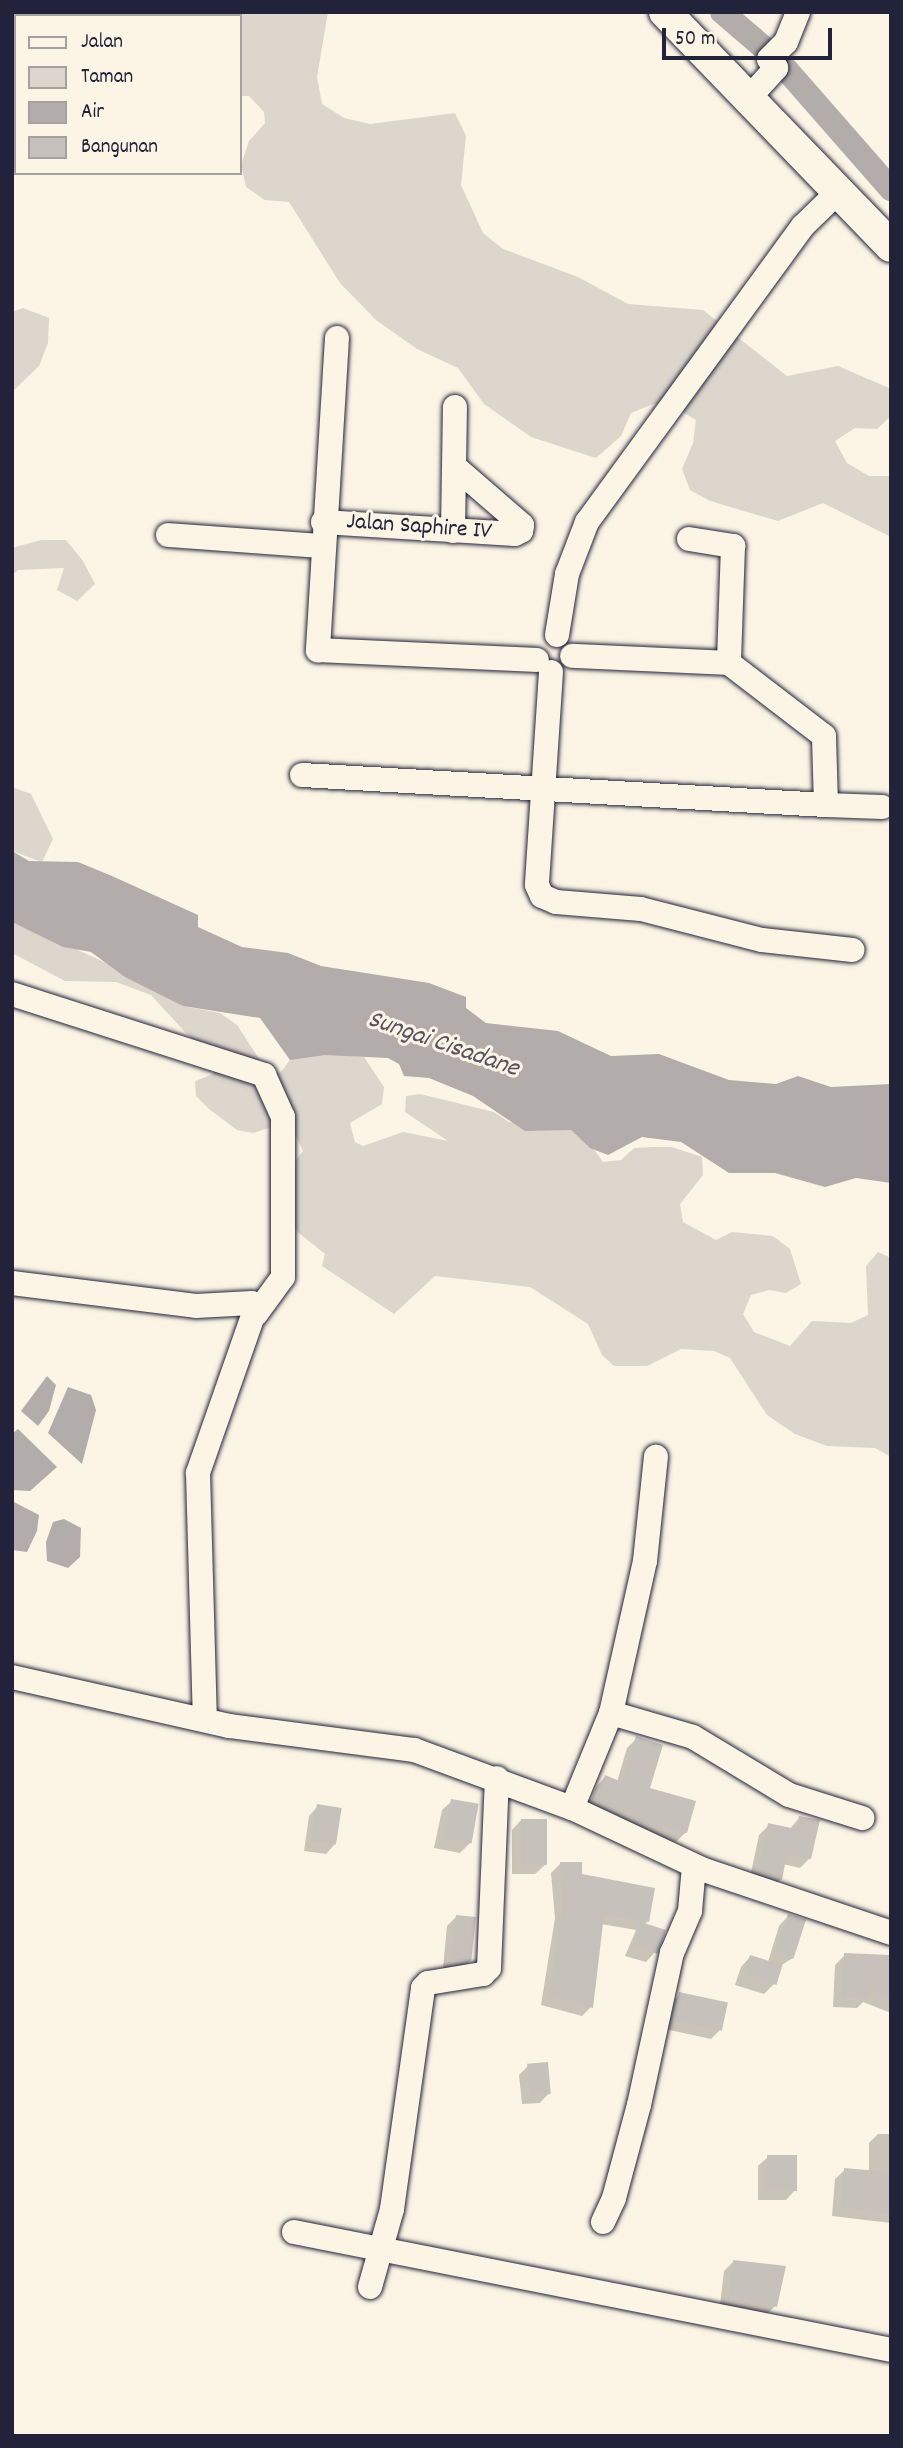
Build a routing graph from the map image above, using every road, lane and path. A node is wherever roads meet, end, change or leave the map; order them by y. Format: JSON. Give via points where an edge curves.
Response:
{"nodes":[{"id":1,"x":666,"y":12,"type":"edge"},
{"id":2,"x":798,"y":12,"type":"edge"},
{"id":3,"x":748,"y":99,"type":"junction"},
{"id":4,"x":840,"y":190,"type":"junction"},
{"id":5,"x":891,"y":246,"type":"edge"},
{"id":6,"x":337,"y":338,"type":"dead end"},
{"id":7,"x":455,"y":407,"type":"dead end"},
{"id":8,"x":455,"y":467,"type":"junction"},
{"id":9,"x":453,"y":531,"type":"junction"},
{"id":10,"x":323,"y":534,"type":"junction"},
{"id":11,"x":168,"y":535,"type":"dead end"},
{"id":12,"x":689,"y":539,"type":"dead end"},
{"id":13,"x":557,"y":635,"type":"junction"},
{"id":14,"x":572,"y":656,"type":"junction"},
{"id":15,"x":729,"y":663,"type":"junction"},
{"id":16,"x":544,"y":666,"type":"junction"},
{"id":17,"x":302,"y":775,"type":"dead end"},
{"id":18,"x":542,"y":789,"type":"junction"},
{"id":19,"x":826,"y":806,"type":"junction"},
{"id":20,"x":882,"y":807,"type":"dead end"},
{"id":21,"x":852,"y":950,"type":"dead end"},
{"id":22,"x":12,"y":994,"type":"edge"},
{"id":23,"x":12,"y":1283,"type":"edge"},
{"id":24,"x":256,"y":1314,"type":"junction"},
{"id":25,"x":656,"y":1457,"type":"dead end"},
{"id":26,"x":12,"y":1677,"type":"edge"},
{"id":27,"x":611,"y":1713,"type":"junction"},
{"id":28,"x":205,"y":1720,"type":"junction"},
{"id":29,"x":497,"y":1779,"type":"junction"},
{"id":30,"x":572,"y":1808,"type":"junction"},
{"id":31,"x":862,"y":1818,"type":"dead end"},
{"id":32,"x":694,"y":1866,"type":"junction"},
{"id":33,"x":891,"y":1933,"type":"edge"},
{"id":34,"x":603,"y":2222,"type":"dead end"},
{"id":35,"x":294,"y":2232,"type":"dead end"},
{"id":36,"x":379,"y":2247,"type":"junction"},
{"id":37,"x":370,"y":2287,"type":"dead end"},
{"id":38,"x":891,"y":2350,"type":"edge"}],
"edges":[{"from":1,"to":3,"type":"main road"},
{"from":2,"to":3,"type":"street","via":[[777,50],[776,68]]},
{"from":3,"to":4,"type":"main road"},
{"from":4,"to":5,"type":"main road"},
{"from":4,"to":13,"type":"street","via":[[803,226],[587,523],[567,574]]},
{"from":6,"to":10,"type":"street"},
{"from":7,"to":8,"type":"street"},
{"from":8,"to":9,"type":"street"},
{"from":8,"to":9,"type":"street","name":"Jalan Saphire IV","via":[[522,526],[515,534]]},
{"from":9,"to":10,"type":"street","name":"Jalan Saphire IV"},
{"from":10,"to":11,"type":"street","name":"Jalan Saphire IV"},
{"from":10,"to":16,"type":"street","via":[[318,650]]},
{"from":12,"to":15,"type":"street","via":[[733,546]]},
{"from":13,"to":14,"type":"street"},
{"from":13,"to":16,"type":"street","via":[[541,642]]},
{"from":14,"to":15,"type":"street"},
{"from":14,"to":16,"type":"street","via":[[566,667]]},
{"from":15,"to":19,"type":"street","via":[[824,736]]},
{"from":16,"to":18,"type":"street"},
{"from":17,"to":18,"type":"street"},
{"from":18,"to":19,"type":"street"},
{"from":18,"to":21,"type":"street","via":[[537,885],[542,896],[556,902],[641,909],[762,940]]},
{"from":19,"to":20,"type":"street"},
{"from":22,"to":24,"type":"street","via":[[264,1075],[283,1116],[283,1277]]},
{"from":23,"to":24,"type":"street","via":[[196,1306],[252,1303]]},
{"from":24,"to":28,"type":"street","via":[[198,1473]]},
{"from":25,"to":27,"type":"street","via":[[645,1562]]},
{"from":26,"to":28,"type":"street"},
{"from":27,"to":30,"type":"street"},
{"from":27,"to":31,"type":"street","via":[[694,1737],[789,1795]]},
{"from":28,"to":29,"type":"street","via":[[414,1750]]},
{"from":29,"to":30,"type":"street"},
{"from":29,"to":36,"type":"street","via":[[489,1968],[483,1974],[428,1983],[423,1988],[392,2209]]},
{"from":30,"to":32,"type":"street"},
{"from":32,"to":33,"type":"street"},
{"from":32,"to":34,"type":"street","via":[[690,1911],[672,1953],[639,2105]]},
{"from":35,"to":36,"type":"street"},
{"from":36,"to":37,"type":"street"},
{"from":36,"to":38,"type":"street"}]}
